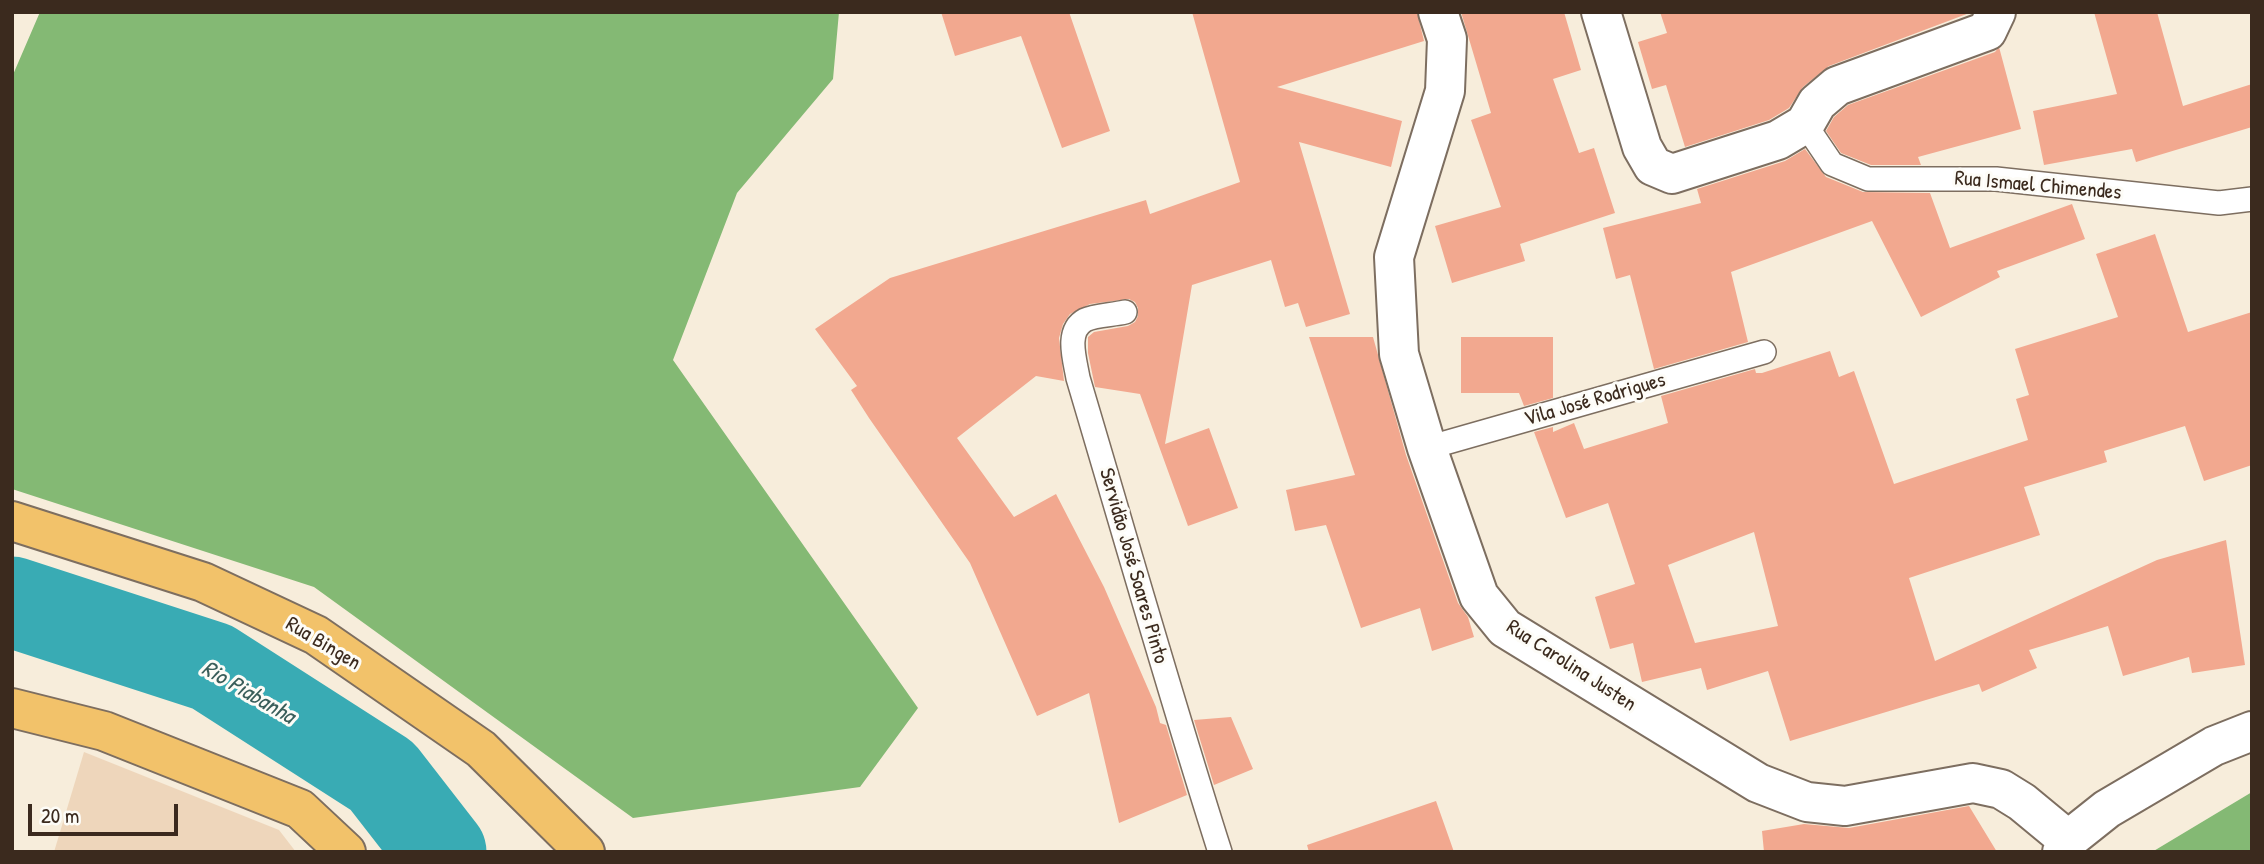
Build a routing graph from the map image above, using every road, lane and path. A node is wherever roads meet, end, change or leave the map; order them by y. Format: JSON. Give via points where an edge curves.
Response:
{"nodes":[{"id":1,"x":1438,"y":12,"type":"edge"},
{"id":2,"x":1601,"y":12,"type":"edge"},
{"id":3,"x":1996,"y":12,"type":"edge"},
{"id":4,"x":1805,"y":124,"type":"junction"},
{"id":5,"x":2252,"y":199,"type":"edge"},
{"id":6,"x":1125,"y":312,"type":"dead end"},
{"id":7,"x":1764,"y":352,"type":"dead end"},
{"id":8,"x":1427,"y":448,"type":"junction"},
{"id":9,"x":12,"y":521,"type":"edge"},
{"id":10,"x":12,"y":708,"type":"edge"},
{"id":11,"x":2252,"y":731,"type":"edge"},
{"id":12,"x":2065,"y":846,"type":"edge"},
{"id":13,"x":346,"y":852,"type":"edge"},
{"id":14,"x":584,"y":852,"type":"edge"},
{"id":15,"x":1220,"y":852,"type":"edge"}],
"edges":[{"from":1,"to":8,"type":"street","name":"Rua Carolina Justen","via":[[1447,39],[1445,91],[1394,257],[1399,354]]},
{"from":2,"to":4,"type":"street","via":[[1642,147],[1653,166],[1672,174],[1778,140]]},
{"from":3,"to":4,"type":"street","via":[[1987,31],[1837,86],[1817,103]]},
{"from":4,"to":5,"type":"lane","name":"Rua Ismael Chimendes","via":[[1832,164],[1868,179],[1996,179],[2219,203]]},
{"from":6,"to":15,"type":"lane","name":"Servidão José Soares Pinto","via":[[1085,320],[1075,330],[1072,347],[1175,711]]},
{"from":7,"to":8,"type":"lane","name":"Vila José Rodrigues"},
{"from":8,"to":12,"type":"street","name":"Rua Carolina Justen","via":[[1479,596],[1506,628],[1758,783],[1807,802],[1845,806],[1973,783],[2001,789],[2022,802]]},
{"from":9,"to":14,"type":"main road","name":"Rua Bingen","via":[[203,582],[316,635],[481,749]]},
{"from":10,"to":13,"type":"main road","via":[[104,731],[300,809]]},
{"from":11,"to":12,"type":"street","via":[[2214,746],[2154,780],[2108,809]]}]}
